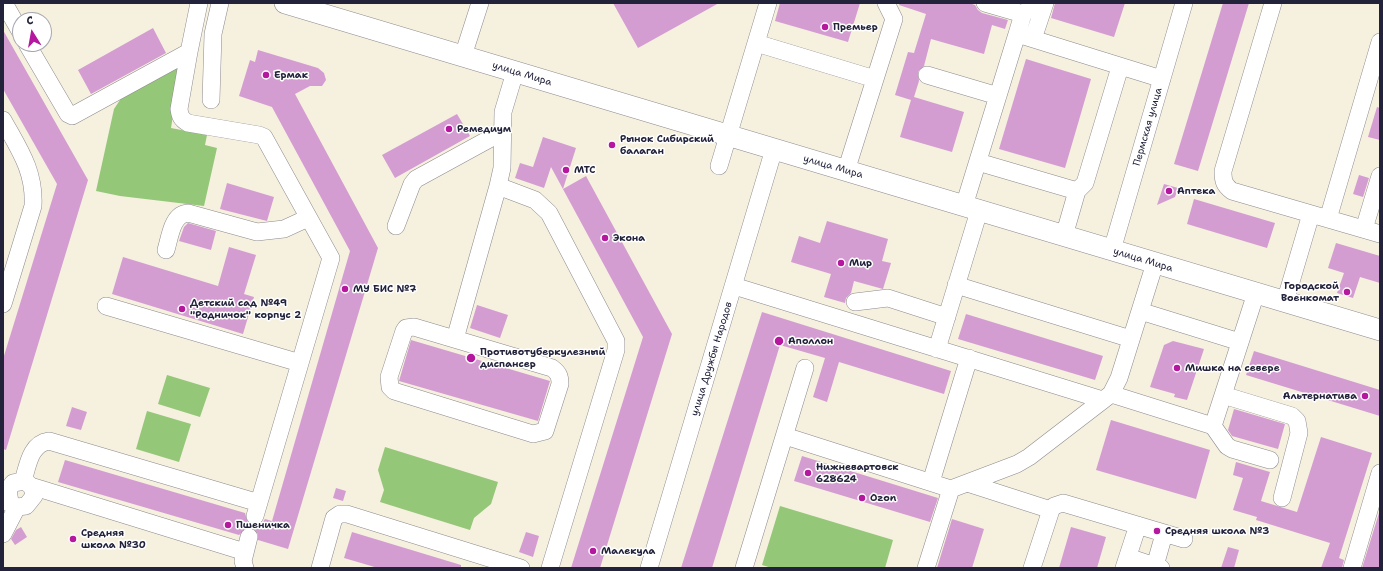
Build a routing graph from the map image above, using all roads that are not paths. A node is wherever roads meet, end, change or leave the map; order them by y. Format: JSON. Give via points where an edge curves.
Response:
{"nodes":[{"id":1,"x":4,"y":3,"type":"edge"},
{"id":2,"x":200,"y":3,"type":"edge"},
{"id":3,"x":220,"y":3,"type":"edge"},
{"id":4,"x":285,"y":3,"type":"edge"},
{"id":5,"x":480,"y":3,"type":"edge"},
{"id":6,"x":768,"y":3,"type":"edge"},
{"id":7,"x":886,"y":3,"type":"edge"},
{"id":8,"x":985,"y":3,"type":"edge"},
{"id":9,"x":1045,"y":3,"type":"edge"},
{"id":10,"x":1184,"y":3,"type":"edge"},
{"id":11,"x":1273,"y":3,"type":"edge"},
{"id":12,"x":1027,"y":9,"type":"edge"},
{"id":13,"x":12,"y":17,"type":"edge"},
{"id":14,"x":1025,"y":37,"type":"junction"},
{"id":15,"x":1380,"y":42,"type":"edge"},
{"id":16,"x":756,"y":43,"type":"junction"},
{"id":17,"x":32,"y":52,"type":"edge"},
{"id":18,"x":189,"y":52,"type":"junction"},
{"id":19,"x":463,"y":56,"type":"junction"},
{"id":20,"x":1120,"y":67,"type":"junction"},
{"id":21,"x":515,"y":72,"type":"junction"},
{"id":22,"x":927,"y":76,"type":"dead end"},
{"id":23,"x":875,"y":79,"type":"junction"},
{"id":24,"x":1162,"y":79,"type":"junction"},
{"id":25,"x":998,"y":96,"type":"junction"},
{"id":26,"x":211,"y":100,"type":"dead end"},
{"id":27,"x":3,"y":120,"type":"edge"},
{"id":28,"x":502,"y":132,"type":"junction"},
{"id":29,"x":728,"y":136,"type":"junction"},
{"id":30,"x":774,"y":150,"type":"junction"},
{"id":31,"x":978,"y":162,"type":"junction"},
{"id":32,"x":720,"y":166,"type":"dead end"},
{"id":33,"x":846,"y":171,"type":"junction"},
{"id":34,"x":1380,"y":176,"type":"edge"},
{"id":35,"x":498,"y":186,"type":"junction"},
{"id":36,"x":1077,"y":191,"type":"junction"},
{"id":37,"x":972,"y":208,"type":"junction"},
{"id":38,"x":1311,"y":214,"type":"junction"},
{"id":39,"x":308,"y":218,"type":"junction"},
{"id":40,"x":1328,"y":219,"type":"junction"},
{"id":41,"x":396,"y":226,"type":"dead end"},
{"id":42,"x":1364,"y":229,"type":"junction"},
{"id":43,"x":1380,"y":234,"type":"edge"},
{"id":44,"x":1064,"y":236,"type":"junction"},
{"id":45,"x":166,"y":250,"type":"dead end"},
{"id":46,"x":1112,"y":250,"type":"junction"},
{"id":47,"x":1155,"y":263,"type":"junction"},
{"id":48,"x":956,"y":285,"type":"junction"},
{"id":49,"x":734,"y":286,"type":"junction"},
{"id":50,"x":1256,"y":293,"type":"junction"},
{"id":51,"x":855,"y":302,"type":"dead end"},
{"id":52,"x":1286,"y":302,"type":"junction"},
{"id":53,"x":3,"y":304,"type":"edge"},
{"id":54,"x":106,"y":306,"type":"dead end"},
{"id":55,"x":1140,"y":312,"type":"junction"},
{"id":56,"x":947,"y":317,"type":"junction"},
{"id":57,"x":1380,"y":330,"type":"edge"},
{"id":58,"x":454,"y":339,"type":"junction"},
{"id":59,"x":1131,"y":339,"type":"junction"},
{"id":60,"x":1240,"y":342,"type":"junction"},
{"id":61,"x":937,"y":349,"type":"junction"},
{"id":62,"x":969,"y":358,"type":"junction"},
{"id":63,"x":300,"y":363,"type":"junction"},
{"id":64,"x":805,"y":368,"type":"dead end"},
{"id":65,"x":1223,"y":395,"type":"junction"},
{"id":66,"x":1107,"y":397,"type":"junction"},
{"id":67,"x":1213,"y":426,"type":"junction"},
{"id":68,"x":785,"y":436,"type":"junction"},
{"id":69,"x":1270,"y":460,"type":"dead end"},
{"id":70,"x":1380,"y":473,"type":"edge"},
{"id":71,"x":931,"y":482,"type":"junction"},
{"id":72,"x":967,"y":483,"type":"junction"},
{"id":73,"x":951,"y":489,"type":"junction"},
{"id":74,"x":19,"y":496,"type":"edge"},
{"id":75,"x":1282,"y":498,"type":"dead end"},
{"id":76,"x":1051,"y":510,"type":"junction"},
{"id":77,"x":1138,"y":525,"type":"junction"},
{"id":78,"x":3,"y":534,"type":"edge"},
{"id":79,"x":1164,"y":534,"type":"junction"},
{"id":80,"x":1184,"y":539,"type":"dead end"},
{"id":81,"x":246,"y":552,"type":"edge"},
{"id":82,"x":1126,"y":563,"type":"edge"},
{"id":83,"x":1158,"y":567,"type":"edge"},
{"id":84,"x":320,"y":568,"type":"edge"},
{"id":85,"x":521,"y":568,"type":"edge"},
{"id":86,"x":550,"y":568,"type":"edge"},
{"id":87,"x":649,"y":568,"type":"edge"},
{"id":88,"x":744,"y":568,"type":"edge"},
{"id":89,"x":926,"y":568,"type":"edge"},
{"id":90,"x":1032,"y":568,"type":"edge"},
{"id":91,"x":1352,"y":568,"type":"edge"}],
"edges":[{"from":1,"to":13,"type":"street"},
{"from":2,"to":18,"type":"street"},
{"from":3,"to":26,"type":"street","via":[[213,34]]},
{"from":4,"to":19,"type":"main road","name":"улица Мира"},
{"from":5,"to":19,"type":"street"},
{"from":6,"to":16,"type":"street"},
{"from":7,"to":23,"type":"street","via":[[894,19]]},
{"from":8,"to":12,"type":"street"},
{"from":9,"to":14,"type":"street"},
{"from":10,"to":24,"type":"street","name":"Пермская улица"},
{"from":11,"to":38,"type":"street","via":[[1222,172],[1223,180],[1226,187],[1232,191]]},
{"from":12,"to":14,"type":"street"},
{"from":14,"to":20,"type":"street"},
{"from":14,"to":25,"type":"street"},
{"from":15,"to":40,"type":"street"},
{"from":16,"to":23,"type":"street"},
{"from":16,"to":29,"type":"street"},
{"from":17,"to":18,"type":"street","via":[[68,114],[72,116]]},
{"from":18,"to":39,"type":"street","via":[[179,109],[182,119],[188,123],[264,137]]},
{"from":19,"to":21,"type":"main road","name":"улица Мира"},
{"from":20,"to":24,"type":"street"},
{"from":20,"to":36,"type":"street","via":[[1085,183]]},
{"from":21,"to":28,"type":"street","via":[[503,112]]},
{"from":21,"to":29,"type":"main road","name":"улица Мира"},
{"from":22,"to":25,"type":"street"},
{"from":23,"to":33,"type":"street"},
{"from":24,"to":46,"type":"street","name":"Пермская улица"},
{"from":25,"to":31,"type":"street"},
{"from":27,"to":53,"type":"street","via":[[26,162],[33,196],[33,206]]},
{"from":28,"to":35,"type":"street","via":[[502,168]]},
{"from":28,"to":41,"type":"street","via":[[416,179]]},
{"from":29,"to":30,"type":"main road","name":"улица Мира"},
{"from":29,"to":32,"type":"street"},
{"from":30,"to":33,"type":"main road","name":"улица Мира"},
{"from":30,"to":49,"type":"street","name":"улица Дружбы Народов"},
{"from":31,"to":36,"type":"street"},
{"from":31,"to":37,"type":"street"},
{"from":33,"to":37,"type":"main road","name":"улица Мира"},
{"from":34,"to":42,"type":"street"},
{"from":35,"to":58,"type":"street"},
{"from":35,"to":86,"type":"street","via":[[535,200],[549,213],[616,341],[616,350]]},
{"from":36,"to":44,"type":"street"},
{"from":37,"to":44,"type":"main road","name":"улица Мира"},
{"from":37,"to":48,"type":"street"},
{"from":38,"to":40,"type":"street"},
{"from":38,"to":52,"type":"street"},
{"from":39,"to":45,"type":"street","via":[[284,229],[257,232],[182,213],[176,218]]},
{"from":39,"to":63,"type":"street","via":[[331,258]]},
{"from":40,"to":42,"type":"street"},
{"from":42,"to":43,"type":"street"},
{"from":44,"to":46,"type":"main road","name":"улица Мира"},
{"from":46,"to":47,"type":"main road","name":"улица Мира"},
{"from":47,"to":50,"type":"main road","name":"улица Мира"},
{"from":47,"to":55,"type":"street"},
{"from":48,"to":56,"type":"street"},
{"from":48,"to":59,"type":"street"},
{"from":49,"to":61,"type":"street"},
{"from":49,"to":87,"type":"street","name":"улица Дружбы Народов"},
{"from":50,"to":52,"type":"main road","name":"улица Мира"},
{"from":50,"to":60,"type":"street"},
{"from":51,"to":56,"type":"street","via":[[888,298]]},
{"from":52,"to":57,"type":"main road","name":"улица Мира"},
{"from":54,"to":63,"type":"street"},
{"from":55,"to":59,"type":"street"},
{"from":55,"to":60,"type":"street"},
{"from":56,"to":61,"type":"street"},
{"from":58,"to":58,"type":"street","via":[[552,368],[557,372],[560,384],[544,431],[533,434],[394,391],[390,387],[389,377],[406,328],[414,327]]},
{"from":59,"to":66,"type":"street","via":[[1119,378]]},
{"from":60,"to":65,"type":"street"},
{"from":61,"to":62,"type":"street"},
{"from":62,"to":66,"type":"street"},
{"from":62,"to":71,"type":"street"},
{"from":63,"to":74,"type":"street","via":[[257,509],[49,441],[36,446]]},
{"from":64,"to":68,"type":"street"},
{"from":65,"to":67,"type":"street"},
{"from":65,"to":75,"type":"street","via":[[1292,416],[1297,421],[1300,433]]},
{"from":66,"to":67,"type":"street"},
{"from":66,"to":72,"type":"street","via":[[1029,457]]},
{"from":67,"to":69,"type":"street","via":[[1232,450]]},
{"from":68,"to":71,"type":"street"},
{"from":68,"to":88,"type":"street"},
{"from":70,"to":91,"type":"street"},
{"from":71,"to":73,"type":"street"},
{"from":72,"to":73,"type":"street"},
{"from":72,"to":76,"type":"street"},
{"from":73,"to":89,"type":"street"},
{"from":74,"to":78,"type":"street"},
{"from":74,"to":81,"type":"street","via":[[50,492]]},
{"from":76,"to":77,"type":"street","via":[[1054,506],[1064,503]]},
{"from":76,"to":90,"type":"street"},
{"from":77,"to":79,"type":"street"},
{"from":77,"to":82,"type":"street"},
{"from":79,"to":80,"type":"street"},
{"from":79,"to":83,"type":"street"},
{"from":82,"to":83,"type":"street"},
{"from":84,"to":85,"type":"street","via":[[334,518],[340,514],[347,514]]}]}
